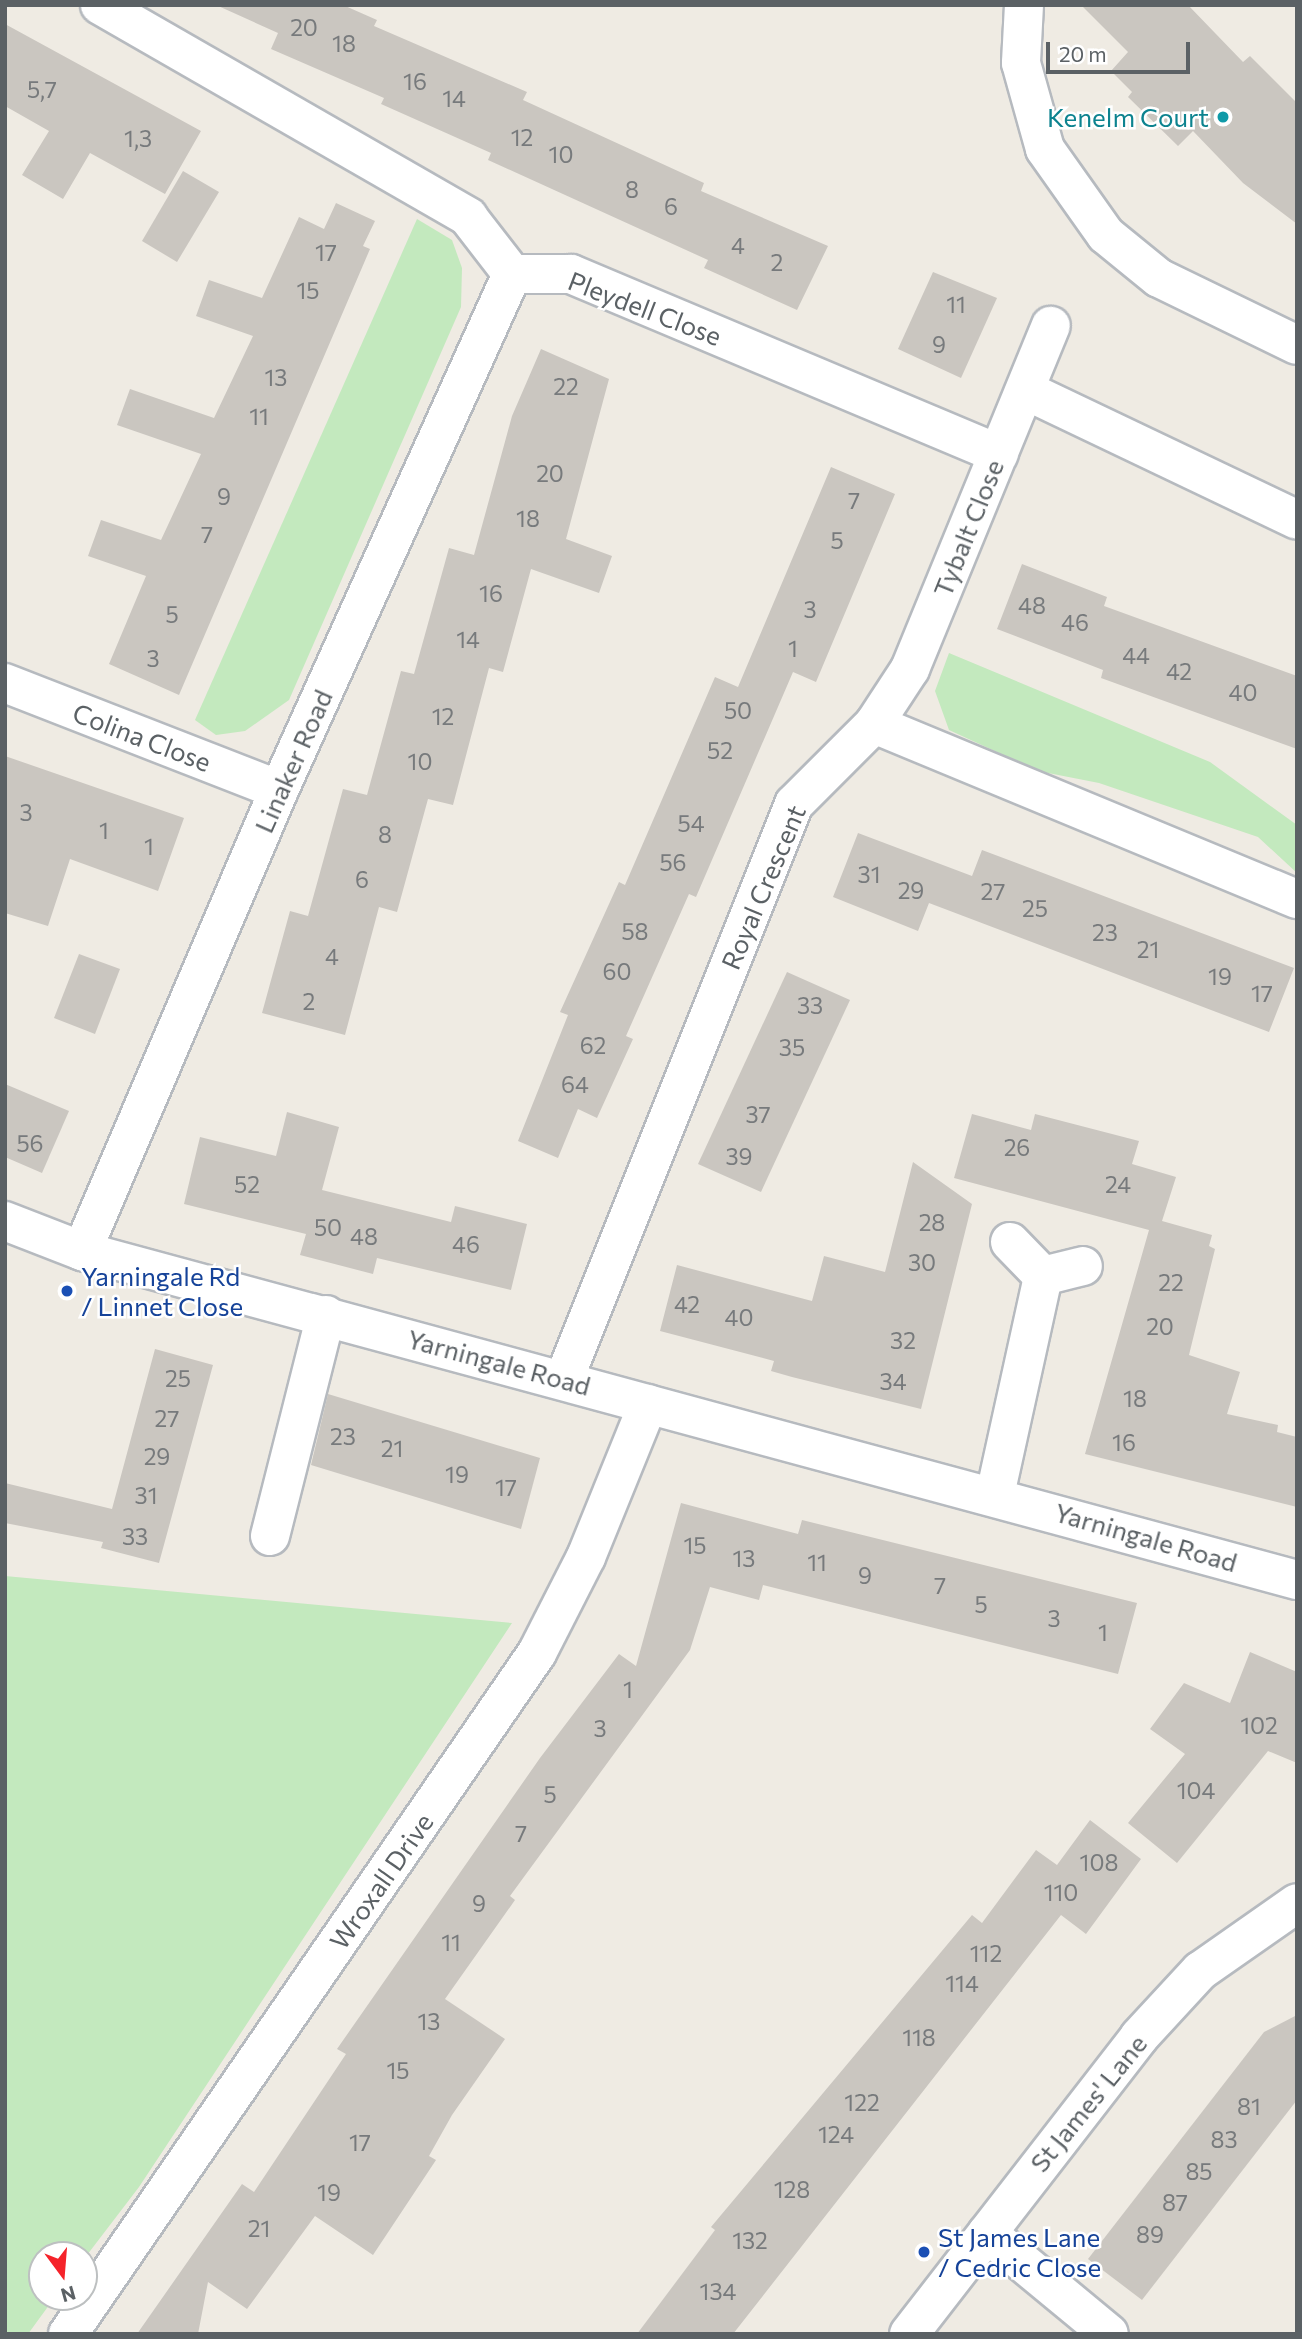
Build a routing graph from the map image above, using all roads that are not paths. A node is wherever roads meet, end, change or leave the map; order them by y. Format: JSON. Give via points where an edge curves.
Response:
{"nodes":[{"id":1,"x":100,"y":5,"type":"edge"},
{"id":2,"x":1024,"y":5,"type":"edge"},
{"id":3,"x":512,"y":274,"type":"junction"},
{"id":4,"x":1051,"y":326,"type":"dead end"},
{"id":5,"x":1297,"y":345,"type":"edge"},
{"id":6,"x":1025,"y":390,"type":"junction"},
{"id":7,"x":999,"y":454,"type":"junction"},
{"id":8,"x":1297,"y":520,"type":"edge"},
{"id":9,"x":5,"y":683,"type":"edge"},
{"id":10,"x":874,"y":724,"type":"junction"},
{"id":11,"x":279,"y":790,"type":"junction"},
{"id":12,"x":1297,"y":899,"type":"edge"},
{"id":13,"x":5,"y":1221,"type":"edge"},
{"id":14,"x":1010,"y":1242,"type":"dead end"},
{"id":15,"x":82,"y":1251,"type":"junction"},
{"id":16,"x":1083,"y":1266,"type":"dead end"},
{"id":17,"x":1043,"y":1276,"type":"junction"},
{"id":18,"x":326,"y":1315,"type":"junction"},
{"id":19,"x":564,"y":1379,"type":"junction"},
{"id":20,"x":648,"y":1404,"type":"junction"},
{"id":21,"x":995,"y":1495,"type":"junction"},
{"id":22,"x":270,"y":1536,"type":"dead end"},
{"id":23,"x":1297,"y":1580,"type":"edge"},
{"id":24,"x":1297,"y":1903,"type":"edge"},
{"id":25,"x":987,"y":2233,"type":"junction"},
{"id":26,"x":68,"y":2334,"type":"edge"},
{"id":27,"x":909,"y":2334,"type":"edge"},
{"id":28,"x":1109,"y":2334,"type":"edge"}],
"edges":[{"from":1,"to":3,"type":"street","via":[[468,217]]},
{"from":2,"to":5,"type":"street","via":[[1021,63],[1045,149],[1106,235],[1159,278]]},
{"from":3,"to":7,"type":"street","name":"Pleydell Close","via":[[570,274]]},
{"from":3,"to":11,"type":"street","name":"Linaker Road"},
{"from":4,"to":6,"type":"street","name":"Tybalt Close"},
{"from":6,"to":7,"type":"street","name":"Tybalt Close"},
{"from":6,"to":8,"type":"street"},
{"from":7,"to":10,"type":"street","name":"Tybalt Close","via":[[910,669]]},
{"from":9,"to":11,"type":"street","name":"Colina Close"},
{"from":10,"to":12,"type":"street"},
{"from":10,"to":19,"type":"street","name":"Royal Crescent","via":[[794,804]]},
{"from":11,"to":15,"type":"street","name":"Linaker Road"},
{"from":13,"to":15,"type":"street","name":"Yarningale Road"},
{"from":14,"to":17,"type":"street"},
{"from":15,"to":18,"type":"street","name":"Yarningale Road"},
{"from":16,"to":17,"type":"street"},
{"from":17,"to":21,"type":"street"},
{"from":18,"to":19,"type":"street","name":"Yarningale Road"},
{"from":18,"to":22,"type":"street"},
{"from":19,"to":20,"type":"street","name":"Yarningale Road"},
{"from":20,"to":21,"type":"street","name":"Yarningale Road"},
{"from":20,"to":26,"type":"street","name":"Wroxall Drive","via":[[586,1558],[537,1653]]},
{"from":21,"to":23,"type":"street","name":"Yarningale Road"},
{"from":24,"to":25,"type":"street","name":"St James' Lane","via":[[1200,1971],[1087,2097]]},
{"from":25,"to":27,"type":"street","name":"St James' Lane"},
{"from":25,"to":28,"type":"street"}]}
